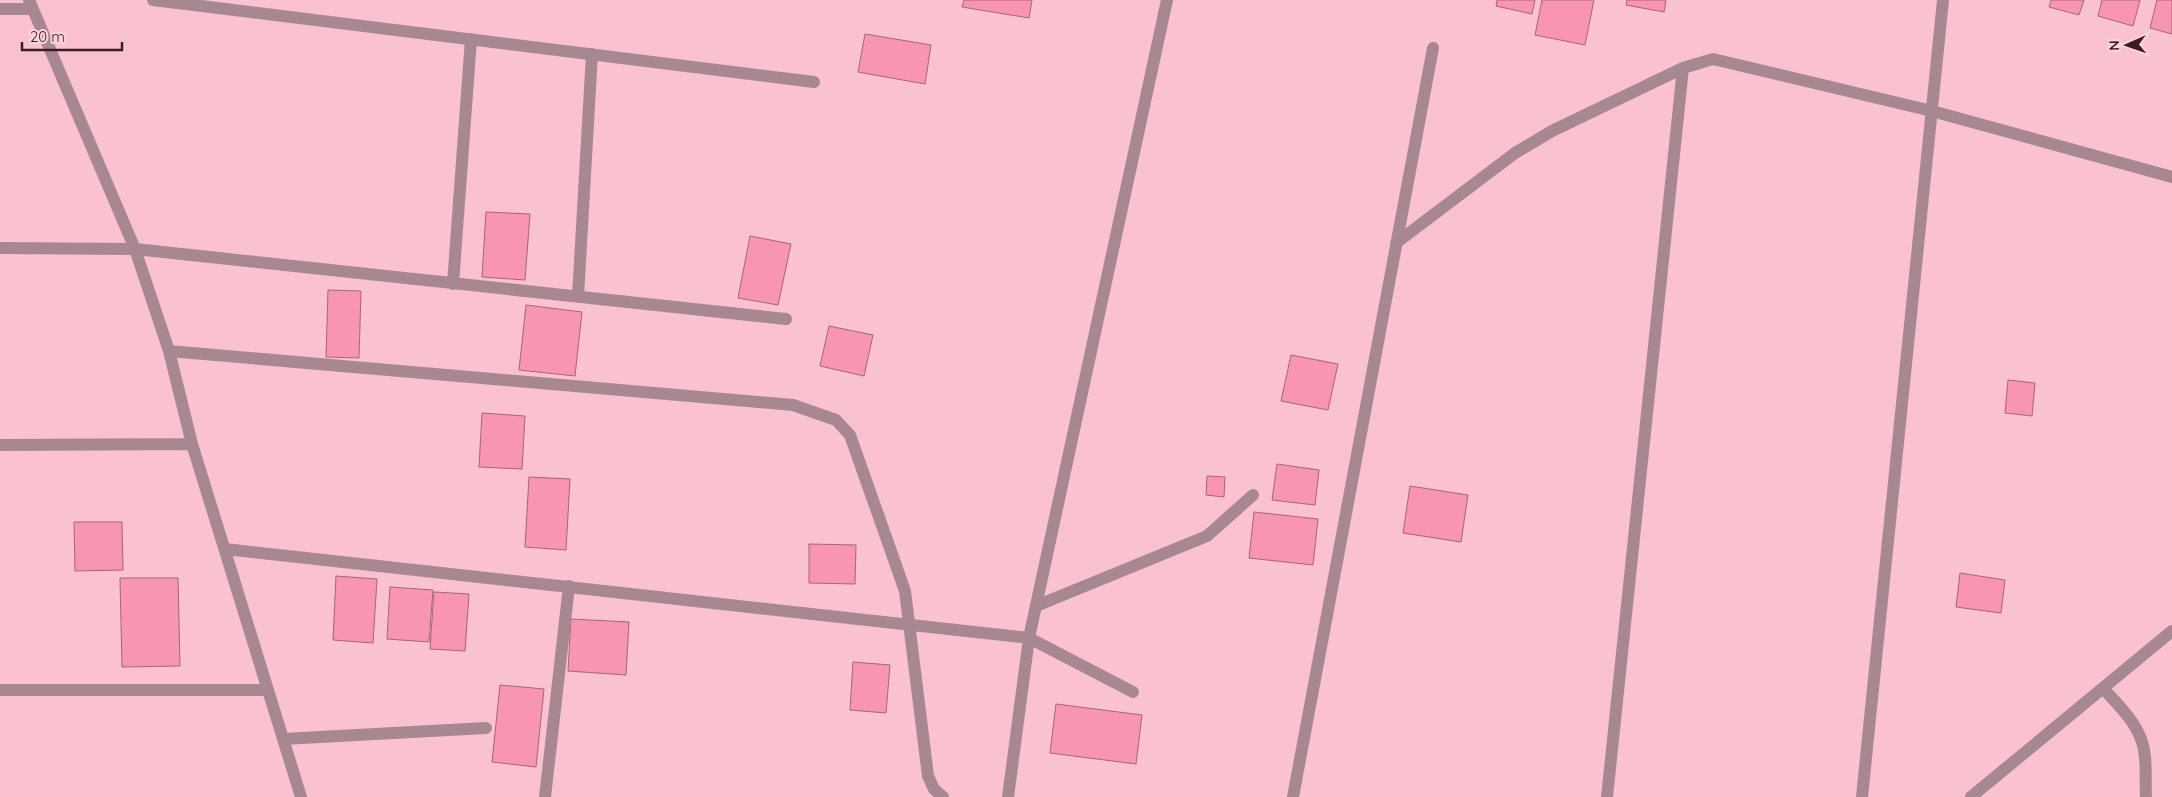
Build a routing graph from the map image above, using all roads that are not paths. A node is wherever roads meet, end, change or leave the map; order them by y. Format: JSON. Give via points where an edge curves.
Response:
{"nodes":[{"id":1,"x":153,"y":0,"type":"edge"},
{"id":2,"x":1167,"y":0,"type":"edge"},
{"id":3,"x":1943,"y":0,"type":"edge"},
{"id":4,"x":30,"y":5,"type":"edge"},
{"id":5,"x":0,"y":9,"type":"edge"},
{"id":6,"x":471,"y":40,"type":"junction"},
{"id":7,"x":1433,"y":48,"type":"dead end"},
{"id":8,"x":592,"y":54,"type":"junction"},
{"id":9,"x":1683,"y":68,"type":"junction"},
{"id":10,"x":814,"y":82,"type":"dead end"},
{"id":11,"x":1932,"y":111,"type":"junction"},
{"id":12,"x":2172,"y":177,"type":"edge"},
{"id":13,"x":1396,"y":243,"type":"junction"},
{"id":14,"x":0,"y":248,"type":"edge"},
{"id":15,"x":135,"y":250,"type":"junction"},
{"id":16,"x":453,"y":284,"type":"junction"},
{"id":17,"x":578,"y":296,"type":"junction"},
{"id":18,"x":786,"y":319,"type":"dead end"},
{"id":19,"x":170,"y":351,"type":"junction"},
{"id":20,"x":192,"y":444,"type":"junction"},
{"id":21,"x":0,"y":445,"type":"edge"},
{"id":22,"x":1253,"y":495,"type":"dead end"},
{"id":23,"x":225,"y":549,"type":"junction"},
{"id":24,"x":569,"y":586,"type":"junction"},
{"id":25,"x":1036,"y":606,"type":"junction"},
{"id":26,"x":909,"y":624,"type":"junction"},
{"id":27,"x":2172,"y":631,"type":"edge"},
{"id":28,"x":1028,"y":638,"type":"junction"},
{"id":29,"x":2103,"y":688,"type":"junction"},
{"id":30,"x":0,"y":690,"type":"edge"},
{"id":31,"x":267,"y":690,"type":"junction"},
{"id":32,"x":1133,"y":692,"type":"dead end"},
{"id":33,"x":486,"y":728,"type":"dead end"},
{"id":34,"x":283,"y":739,"type":"junction"},
{"id":35,"x":301,"y":797,"type":"edge"},
{"id":36,"x":544,"y":797,"type":"edge"},
{"id":37,"x":943,"y":797,"type":"edge"},
{"id":38,"x":1008,"y":797,"type":"edge"},
{"id":39,"x":1293,"y":797,"type":"edge"},
{"id":40,"x":1607,"y":797,"type":"edge"},
{"id":41,"x":1862,"y":797,"type":"edge"},
{"id":42,"x":1971,"y":797,"type":"edge"},
{"id":43,"x":2146,"y":797,"type":"edge"}],
"edges":[{"from":1,"to":6,"type":"street"},
{"from":2,"to":25,"type":"street"},
{"from":3,"to":11,"type":"street"},
{"from":4,"to":5,"type":"street"},
{"from":4,"to":15,"type":"street"},
{"from":6,"to":8,"type":"street"},
{"from":6,"to":16,"type":"street"},
{"from":7,"to":13,"type":"street"},
{"from":8,"to":10,"type":"street"},
{"from":8,"to":17,"type":"street"},
{"from":9,"to":11,"type":"street","via":[[1713,59]]},
{"from":9,"to":13,"type":"street","via":[[1552,132],[1515,154]]},
{"from":9,"to":40,"type":"street"},
{"from":11,"to":12,"type":"street"},
{"from":11,"to":41,"type":"street"},
{"from":13,"to":39,"type":"street"},
{"from":14,"to":15,"type":"street"},
{"from":15,"to":16,"type":"street"},
{"from":15,"to":19,"type":"street"},
{"from":16,"to":17,"type":"street"},
{"from":17,"to":18,"type":"street"},
{"from":19,"to":20,"type":"street"},
{"from":19,"to":26,"type":"street","via":[[793,405],[816,411],[836,420],[850,435],[905,591]]},
{"from":20,"to":21,"type":"street"},
{"from":20,"to":23,"type":"street"},
{"from":22,"to":25,"type":"street","via":[[1207,536]]},
{"from":23,"to":24,"type":"street"},
{"from":23,"to":31,"type":"street"},
{"from":24,"to":26,"type":"street"},
{"from":24,"to":36,"type":"street"},
{"from":25,"to":28,"type":"street"},
{"from":26,"to":28,"type":"street"},
{"from":26,"to":37,"type":"street","via":[[928,776],[934,789]]},
{"from":27,"to":29,"type":"street"},
{"from":28,"to":32,"type":"street"},
{"from":28,"to":38,"type":"street"},
{"from":29,"to":42,"type":"street"},
{"from":29,"to":43,"type":"street","via":[[2138,733],[2144,750]]},
{"from":30,"to":31,"type":"street"},
{"from":31,"to":34,"type":"street"},
{"from":33,"to":34,"type":"street"},
{"from":34,"to":35,"type":"street"}]}
